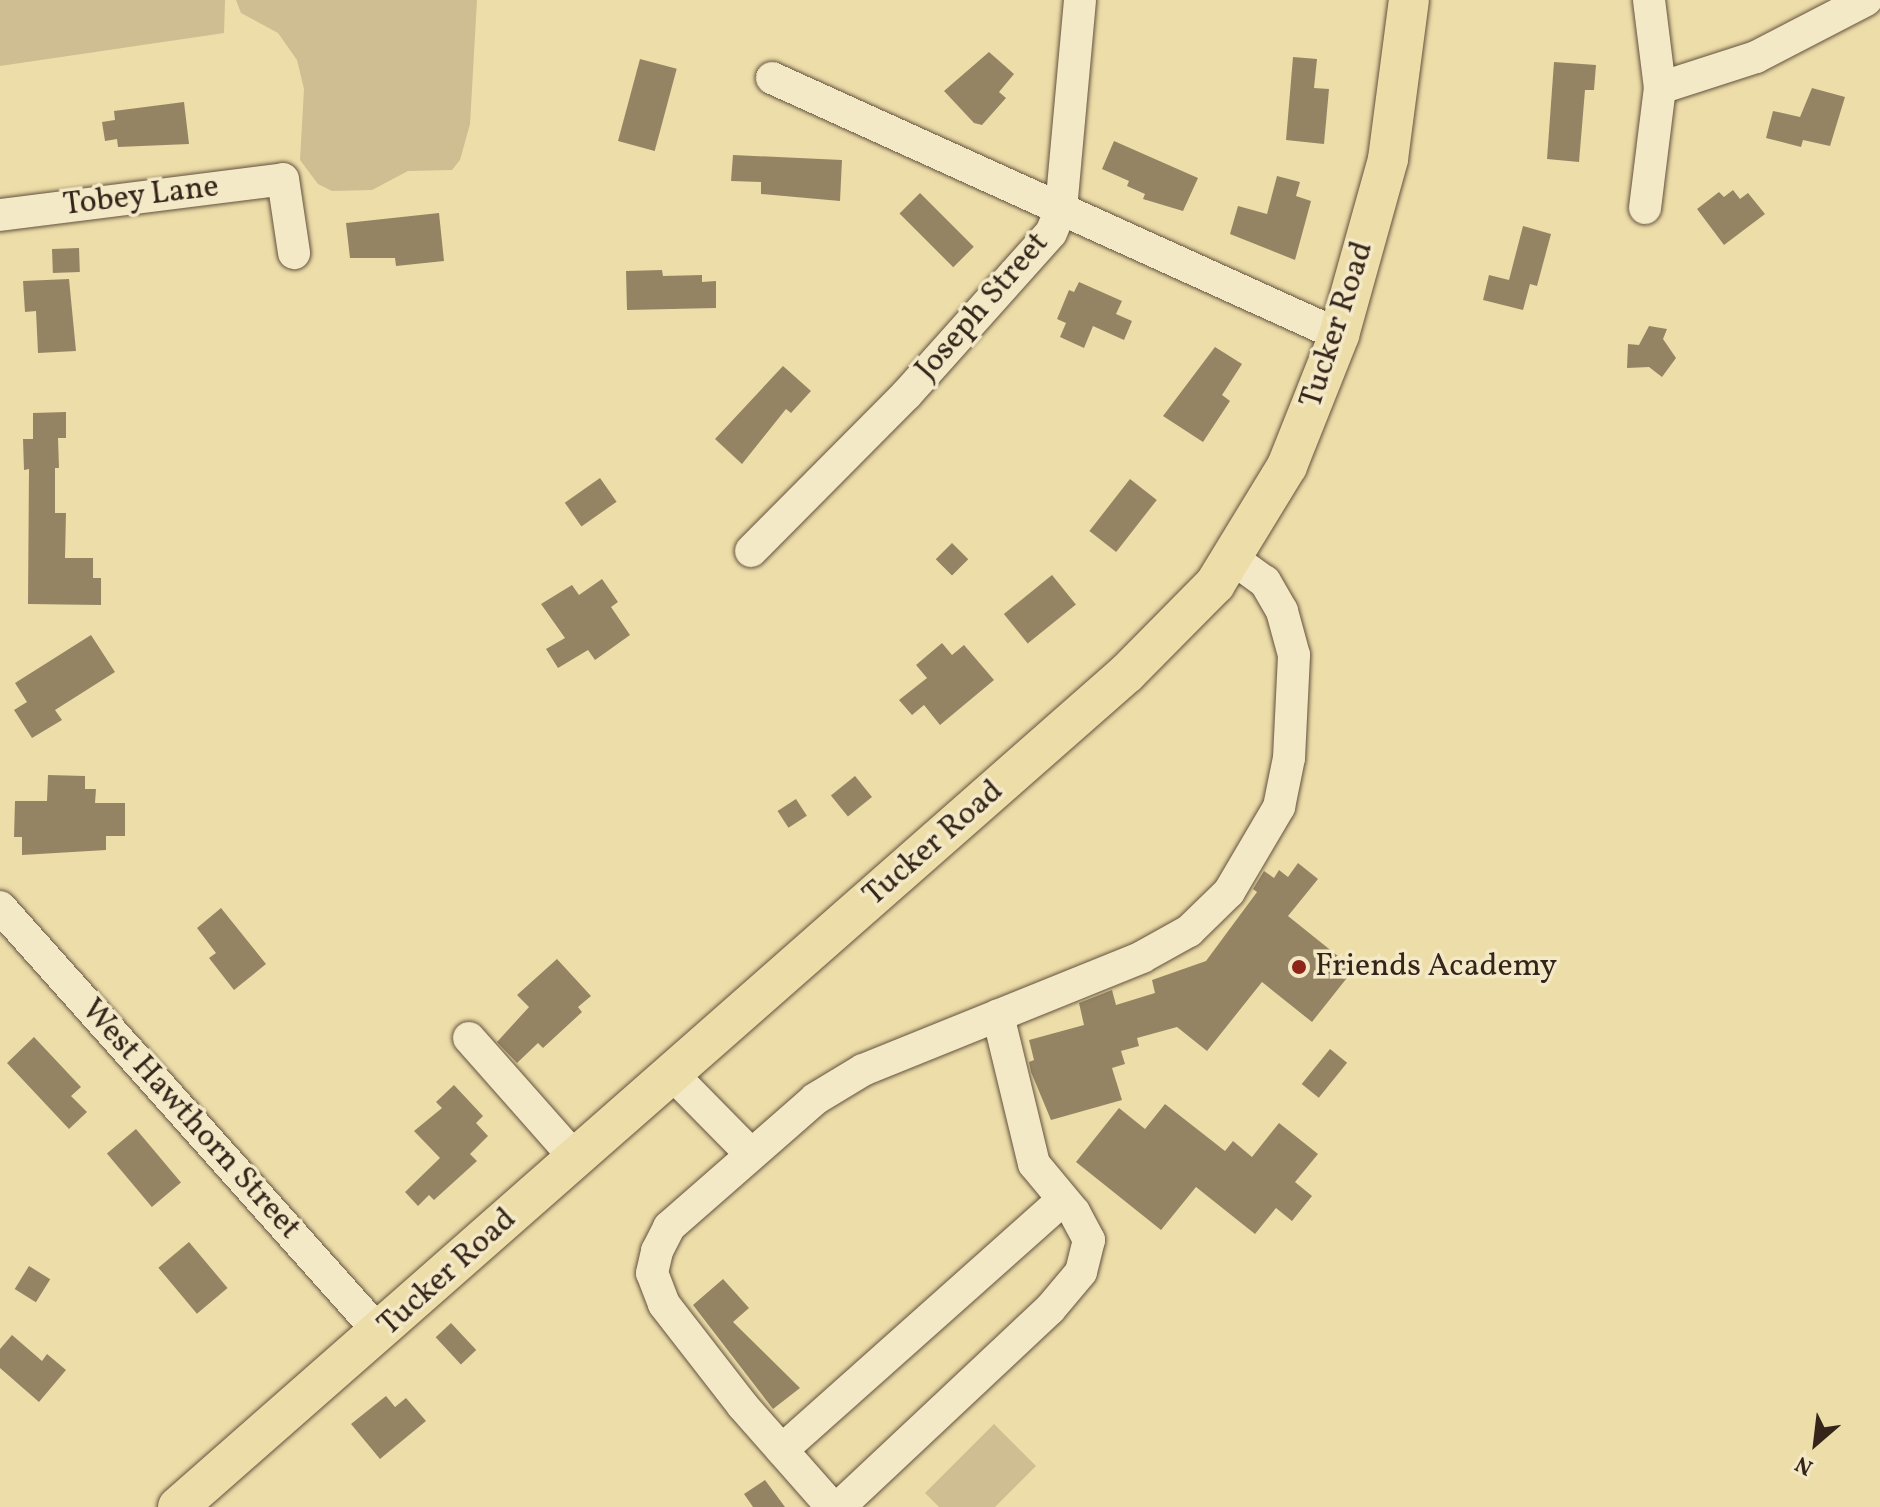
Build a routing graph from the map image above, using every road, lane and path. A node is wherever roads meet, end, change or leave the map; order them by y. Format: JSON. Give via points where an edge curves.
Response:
{"nodes":[{"id":1,"x":1080,"y":0,"type":"edge"},
{"id":2,"x":1409,"y":0,"type":"edge"},
{"id":3,"x":1649,"y":0,"type":"edge"},
{"id":4,"x":1866,"y":0,"type":"edge"},
{"id":5,"x":772,"y":78,"type":"dead end"},
{"id":6,"x":1660,"y":88,"type":"junction"},
{"id":7,"x":1645,"y":208,"type":"dead end"},
{"id":8,"x":1061,"y":209,"type":"junction"},
{"id":9,"x":0,"y":215,"type":"edge"},
{"id":10,"x":294,"y":253,"type":"dead end"},
{"id":11,"x":1339,"y":335,"type":"junction"},
{"id":12,"x":751,"y":551,"type":"dead end"},
{"id":13,"x":1233,"y":559,"type":"junction"},
{"id":14,"x":0,"y":907,"type":"edge"},
{"id":15,"x":998,"y":1015,"type":"junction"},
{"id":16,"x":469,"y":1038,"type":"dead end"},
{"id":17,"x":673,"y":1075,"type":"junction"},
{"id":18,"x":750,"y":1153,"type":"junction"},
{"id":19,"x":576,"y":1159,"type":"junction"},
{"id":20,"x":1061,"y":1201,"type":"junction"},
{"id":21,"x":380,"y":1333,"type":"junction"},
{"id":22,"x":782,"y":1450,"type":"junction"},
{"id":23,"x":178,"y":1507,"type":"edge"},
{"id":24,"x":832,"y":1507,"type":"edge"},
{"id":25,"x":839,"y":1507,"type":"edge"}],
"edges":[{"from":1,"to":8,"type":"street","name":"Joseph Street"},
{"from":2,"to":11,"type":"main road","name":"Tucker Road","via":[[1388,159]]},
{"from":3,"to":6,"type":"street"},
{"from":4,"to":6,"type":"street","via":[[1756,57]]},
{"from":5,"to":8,"type":"street"},
{"from":6,"to":7,"type":"street"},
{"from":8,"to":11,"type":"street"},
{"from":8,"to":12,"type":"street","name":"Joseph Street","via":[[1051,233],[916,383]]},
{"from":9,"to":10,"type":"street","name":"Tobey Lane","via":[[283,179]]},
{"from":11,"to":13,"type":"main road","name":"Tucker Road","via":[[1302,434]]},
{"from":13,"to":15,"type":"street","via":[[1265,582],[1282,611],[1294,655],[1289,758],[1279,807],[1229,892],[1189,931],[1142,957]]},
{"from":13,"to":17,"type":"main road","name":"Tucker Road","via":[[1149,654]]},
{"from":14,"to":21,"type":"street","name":"West Hawthorn Street"},
{"from":15,"to":18,"type":"street","via":[[863,1070],[815,1099]]},
{"from":15,"to":20,"type":"street","via":[[1034,1164]]},
{"from":16,"to":19,"type":"street"},
{"from":17,"to":18,"type":"street"},
{"from":17,"to":19,"type":"main road","name":"Tucker Road"},
{"from":18,"to":22,"type":"street","via":[[669,1227],[652,1273],[664,1304]]},
{"from":19,"to":21,"type":"main road","name":"Tucker Road"},
{"from":20,"to":22,"type":"street"},
{"from":20,"to":25,"type":"street","via":[[1074,1212],[1089,1240],[1081,1272],[1050,1309]]},
{"from":21,"to":23,"type":"main road","name":"Tucker Road"},
{"from":22,"to":24,"type":"street"}]}
